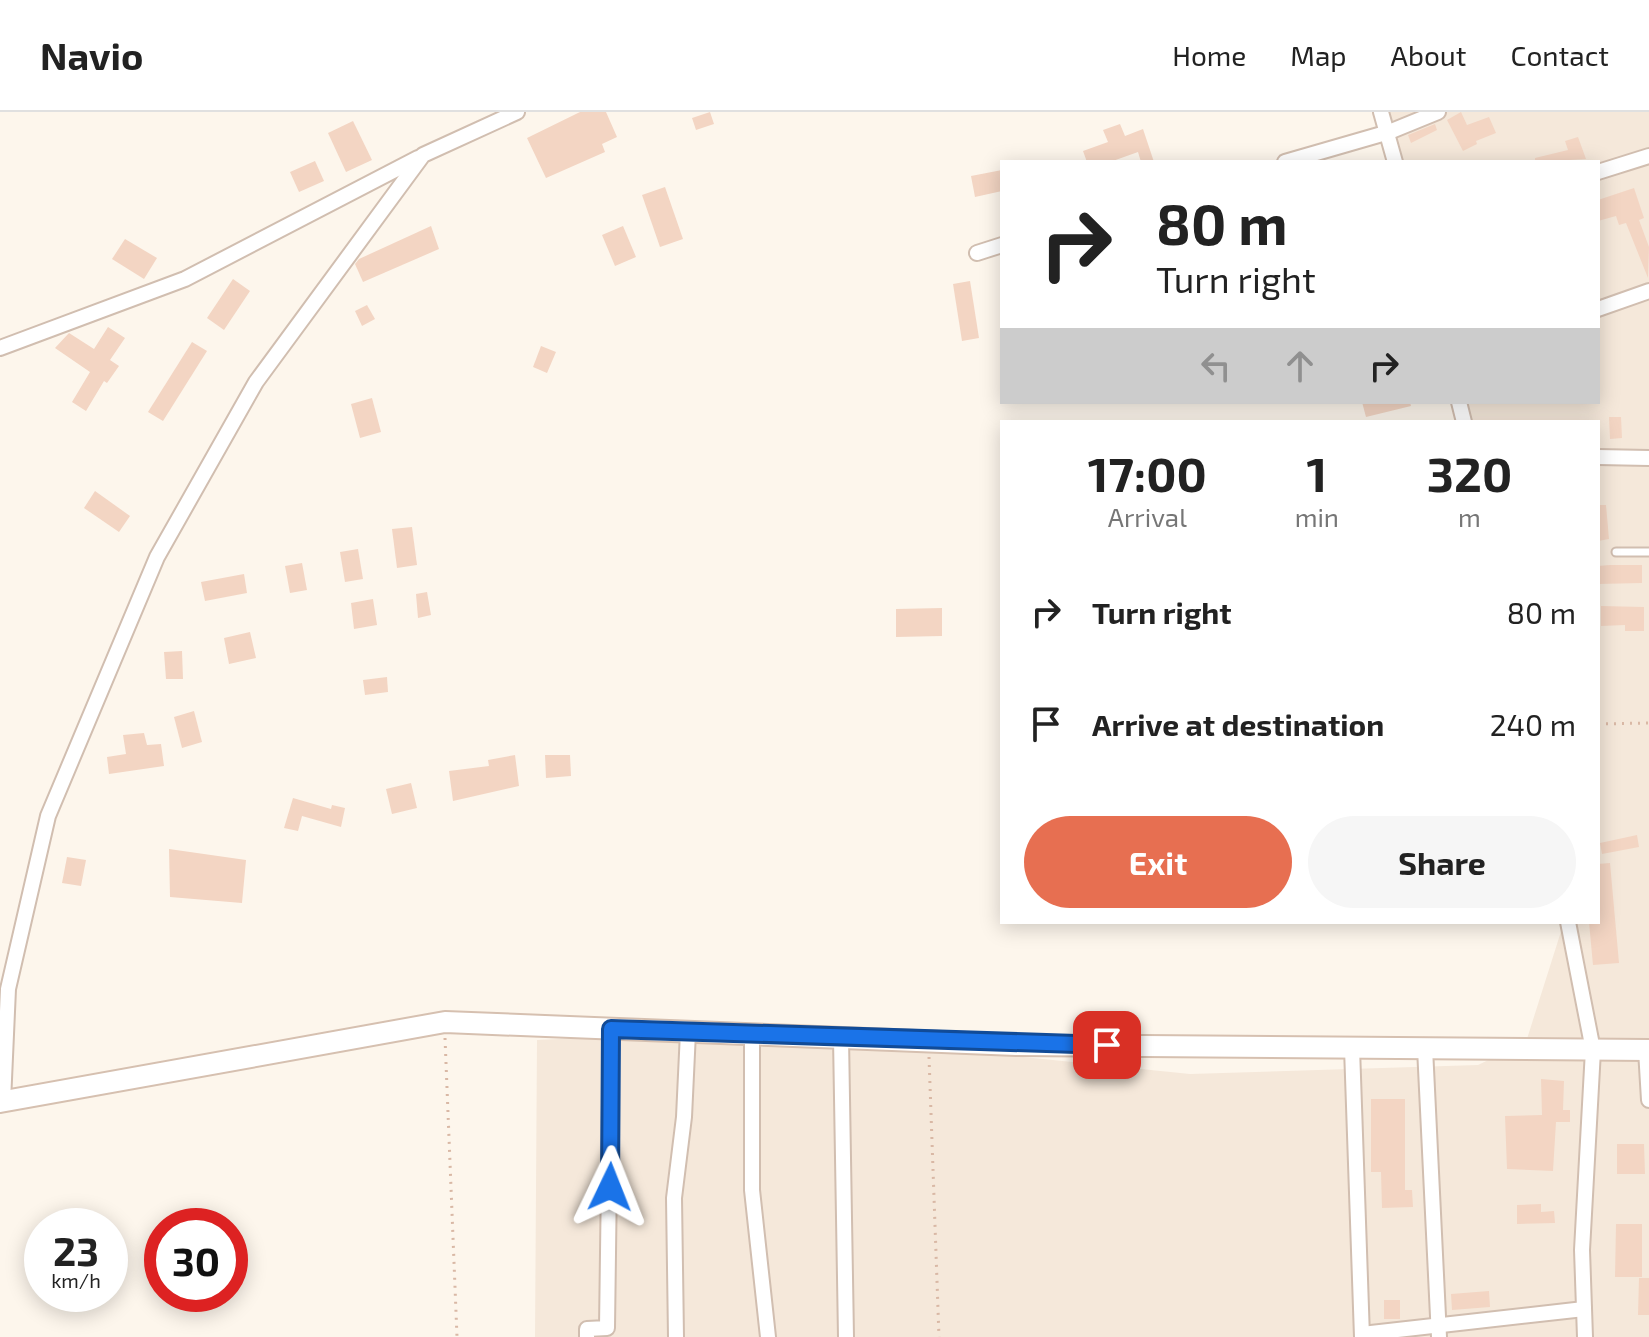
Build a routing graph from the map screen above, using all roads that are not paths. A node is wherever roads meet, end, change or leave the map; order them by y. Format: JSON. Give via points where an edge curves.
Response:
{"nodes":[{"id":1,"x":517,"y":112,"type":"edge"},
{"id":2,"x":1381,"y":112,"type":"edge"},
{"id":3,"x":1438,"y":112,"type":"edge"},
{"id":4,"x":1389,"y":132,"type":"junction"},
{"id":5,"x":423,"y":155,"type":"junction"},
{"id":6,"x":1649,"y":156,"type":"edge"},
{"id":7,"x":1292,"y":160,"type":"edge"},
{"id":8,"x":1395,"y":160,"type":"edge"},
{"id":9,"x":1600,"y":171,"type":"edge"},
{"id":10,"x":1000,"y":246,"type":"edge"},
{"id":11,"x":977,"y":253,"type":"dead end"},
{"id":12,"x":1649,"y":291,"type":"edge"},
{"id":13,"x":1600,"y":308,"type":"edge"},
{"id":14,"x":0,"y":348,"type":"edge"},
{"id":15,"x":1600,"y":457,"type":"edge"},
{"id":16,"x":1649,"y":458,"type":"edge"},
{"id":17,"x":1616,"y":552,"type":"dead end"},
{"id":18,"x":1649,"y":552,"type":"edge"},
{"id":19,"x":1568,"y":924,"type":"edge"},
{"id":20,"x":611,"y":1029,"type":"junction"},
{"id":21,"x":688,"y":1032,"type":"junction"},
{"id":22,"x":752,"y":1034,"type":"junction"},
{"id":23,"x":841,"y":1038,"type":"junction"},
{"id":24,"x":1352,"y":1048,"type":"junction"},
{"id":25,"x":1425,"y":1048,"type":"junction"},
{"id":26,"x":1593,"y":1050,"type":"junction"},
{"id":27,"x":1647,"y":1050,"type":"edge"},
{"id":28,"x":1649,"y":1100,"type":"edge"},
{"id":29,"x":1,"y":1102,"type":"edge"},
{"id":30,"x":1584,"y":1309,"type":"junction"},
{"id":31,"x":1439,"y":1332,"type":"edge"},
{"id":32,"x":1362,"y":1335,"type":"edge"},
{"id":33,"x":587,"y":1337,"type":"edge"},
{"id":34,"x":676,"y":1337,"type":"edge"},
{"id":35,"x":768,"y":1337,"type":"edge"},
{"id":36,"x":846,"y":1337,"type":"edge"},
{"id":37,"x":1585,"y":1337,"type":"edge"}],
"edges":[{"from":1,"to":5,"type":"street"},
{"from":2,"to":4,"type":"street"},
{"from":3,"to":4,"type":"street"},
{"from":4,"to":7,"type":"street"},
{"from":4,"to":8,"type":"street"},
{"from":5,"to":14,"type":"street","via":[[185,279]]},
{"from":5,"to":29,"type":"street","via":[[256,382],[157,557],[48,816],[8,989]]},
{"from":6,"to":9,"type":"street"},
{"from":10,"to":11,"type":"street"},
{"from":12,"to":13,"type":"street"},
{"from":15,"to":16,"type":"street"},
{"from":17,"to":18,"type":"lane"},
{"from":19,"to":26,"type":"street"},
{"from":20,"to":21,"type":"street"},
{"from":20,"to":29,"type":"street","via":[[445,1022]]},
{"from":20,"to":33,"type":"street","via":[[607,1328],[587,1329]]},
{"from":21,"to":22,"type":"street"},
{"from":21,"to":34,"type":"street","via":[[674,1198]]},
{"from":22,"to":23,"type":"street"},
{"from":22,"to":35,"type":"street","via":[[752,1190]]},
{"from":23,"to":24,"type":"street"},
{"from":23,"to":36,"type":"street"},
{"from":24,"to":25,"type":"street"},
{"from":24,"to":32,"type":"street"},
{"from":25,"to":26,"type":"street"},
{"from":25,"to":31,"type":"street"},
{"from":26,"to":27,"type":"street"},
{"from":26,"to":30,"type":"street","via":[[1582,1250]]},
{"from":27,"to":28,"type":"street"},
{"from":30,"to":31,"type":"street","via":[[1467,1320]]},
{"from":30,"to":37,"type":"street"},
{"from":31,"to":32,"type":"street"}]}
